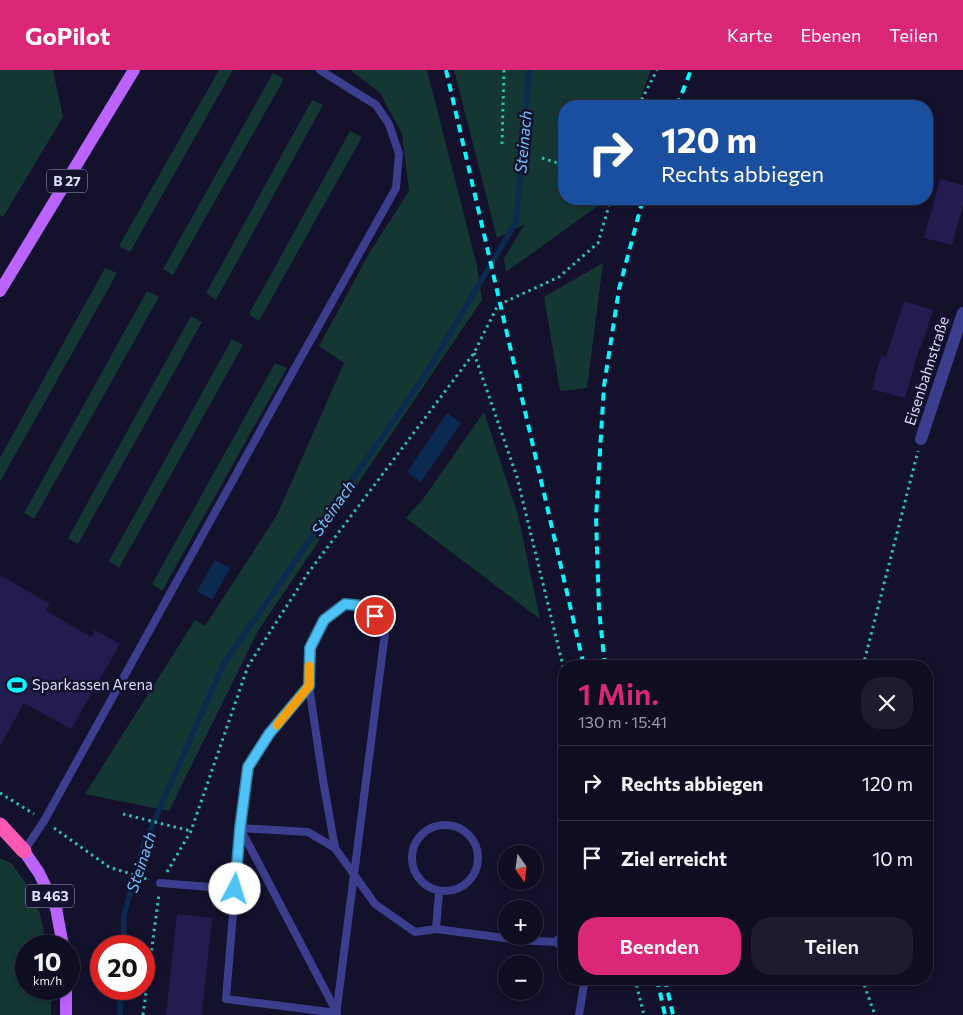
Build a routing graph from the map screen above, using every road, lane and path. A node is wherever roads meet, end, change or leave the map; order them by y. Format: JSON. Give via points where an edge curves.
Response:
{"nodes":[{"id":1,"x":134,"y":70,"type":"edge"},
{"id":2,"x":320,"y":70,"type":"edge"},
{"id":3,"x":504,"y":70,"type":"edge"},
{"id":4,"x":657,"y":70,"type":"edge"},
{"id":5,"x":642,"y":100,"type":"edge"},
{"id":6,"x":502,"y":144,"type":"dead end"},
{"id":7,"x":542,"y":158,"type":"dead end"},
{"id":8,"x":558,"y":163,"type":"edge"},
{"id":9,"x":610,"y":205,"type":"edge"},
{"id":10,"x":0,"y":291,"type":"edge"},
{"id":11,"x":963,"y":313,"type":"edge"},
{"id":12,"x":474,"y":353,"type":"junction"},
{"id":13,"x":921,"y":439,"type":"joint"},
{"id":14,"x":562,"y":660,"type":"edge"},
{"id":15,"x":865,"y":660,"type":"edge"},
{"id":16,"x":309,"y":686,"type":"junction"},
{"id":17,"x":123,"y":814,"type":"dead end"},
{"id":18,"x":0,"y":825,"type":"edge"},
{"id":19,"x":240,"y":828,"type":"junction"},
{"id":20,"x":191,"y":831,"type":"junction"},
{"id":21,"x":0,"y":837,"type":"edge"},
{"id":22,"x":335,"y":848,"type":"junction"},
{"id":23,"x":24,"y":851,"type":"junction"},
{"id":24,"x":109,"y":867,"type":"dead end"},
{"id":25,"x":355,"y":876,"type":"junction"},
{"id":26,"x":143,"y":878,"type":"dead end"},
{"id":27,"x":160,"y":884,"type":"junction"},
{"id":28,"x":235,"y":889,"type":"junction"},
{"id":29,"x":439,"y":892,"type":"junction"},
{"id":30,"x":436,"y":929,"type":"junction"},
{"id":31,"x":61,"y":935,"type":"edge"},
{"id":32,"x":558,"y":940,"type":"edge"},
{"id":33,"x":556,"y":942,"type":"joint"},
{"id":34,"x":584,"y":985,"type":"edge"},
{"id":35,"x":636,"y":985,"type":"edge"},
{"id":36,"x":864,"y":985,"type":"edge"},
{"id":37,"x":66,"y":1000,"type":"edge"},
{"id":38,"x":336,"y":1014,"type":"edge"},
{"id":39,"x":66,"y":1015,"type":"edge"},
{"id":40,"x":143,"y":1015,"type":"edge"},
{"id":41,"x":579,"y":1015,"type":"edge"},
{"id":42,"x":644,"y":1015,"type":"edge"},
{"id":43,"x":875,"y":1015,"type":"edge"}],
"edges":[{"from":1,"to":10,"type":"main road","number":"B 27"},
{"from":2,"to":23,"type":"lane","via":[[376,105],[389,124],[399,154],[396,188],[49,812]]},
{"from":3,"to":6,"type":"path"},
{"from":4,"to":5,"type":"path"},
{"from":7,"to":8,"type":"path"},
{"from":9,"to":12,"type":"path","via":[[598,243],[559,277],[498,305]]},
{"from":11,"to":13,"type":"street","name":"Eisenbahnstraße"},
{"from":12,"to":14,"type":"path","via":[[518,477]]},
{"from":12,"to":20,"type":"path","via":[[308,573],[248,666]]},
{"from":13,"to":15,"type":"path"},
{"from":16,"to":19,"type":"lane","via":[[269,734],[248,767]]},
{"from":16,"to":22,"type":"lane"},
{"from":16,"to":25,"type":"lane","via":[[310,648],[324,620],[345,604],[364,606],[386,625]]},
{"from":17,"to":20,"type":"path"},
{"from":18,"to":23,"type":"highway"},
{"from":19,"to":22,"type":"lane","via":[[308,832]]},
{"from":19,"to":28,"type":"lane"},
{"from":19,"to":38,"type":"lane"},
{"from":20,"to":27,"type":"path"},
{"from":21,"to":23,"type":"highway","number":"B 463"},
{"from":22,"to":25,"type":"lane"},
{"from":23,"to":31,"type":"main road","number":"B 463","via":[[56,908]]},
{"from":24,"to":26,"type":"path"},
{"from":25,"to":30,"type":"lane","via":[[375,904],[415,932]]},
{"from":25,"to":38,"type":"lane"},
{"from":27,"to":28,"type":"lane"},
{"from":27,"to":40,"type":"path"},
{"from":28,"to":38,"type":"lane","via":[[226,999]]},
{"from":29,"to":29,"type":"lane","via":[[464,886],[474,876],[479,864],[473,839],[464,830],[451,825],[438,825],[426,830],[412,852],[412,866],[417,878]]},
{"from":29,"to":30,"type":"lane"},
{"from":30,"to":33,"type":"lane"},
{"from":32,"to":33,"type":"lane"},
{"from":34,"to":41,"type":"lane"},
{"from":35,"to":42,"type":"path"},
{"from":36,"to":43,"type":"path"},
{"from":37,"to":39,"type":"main road"}]}
